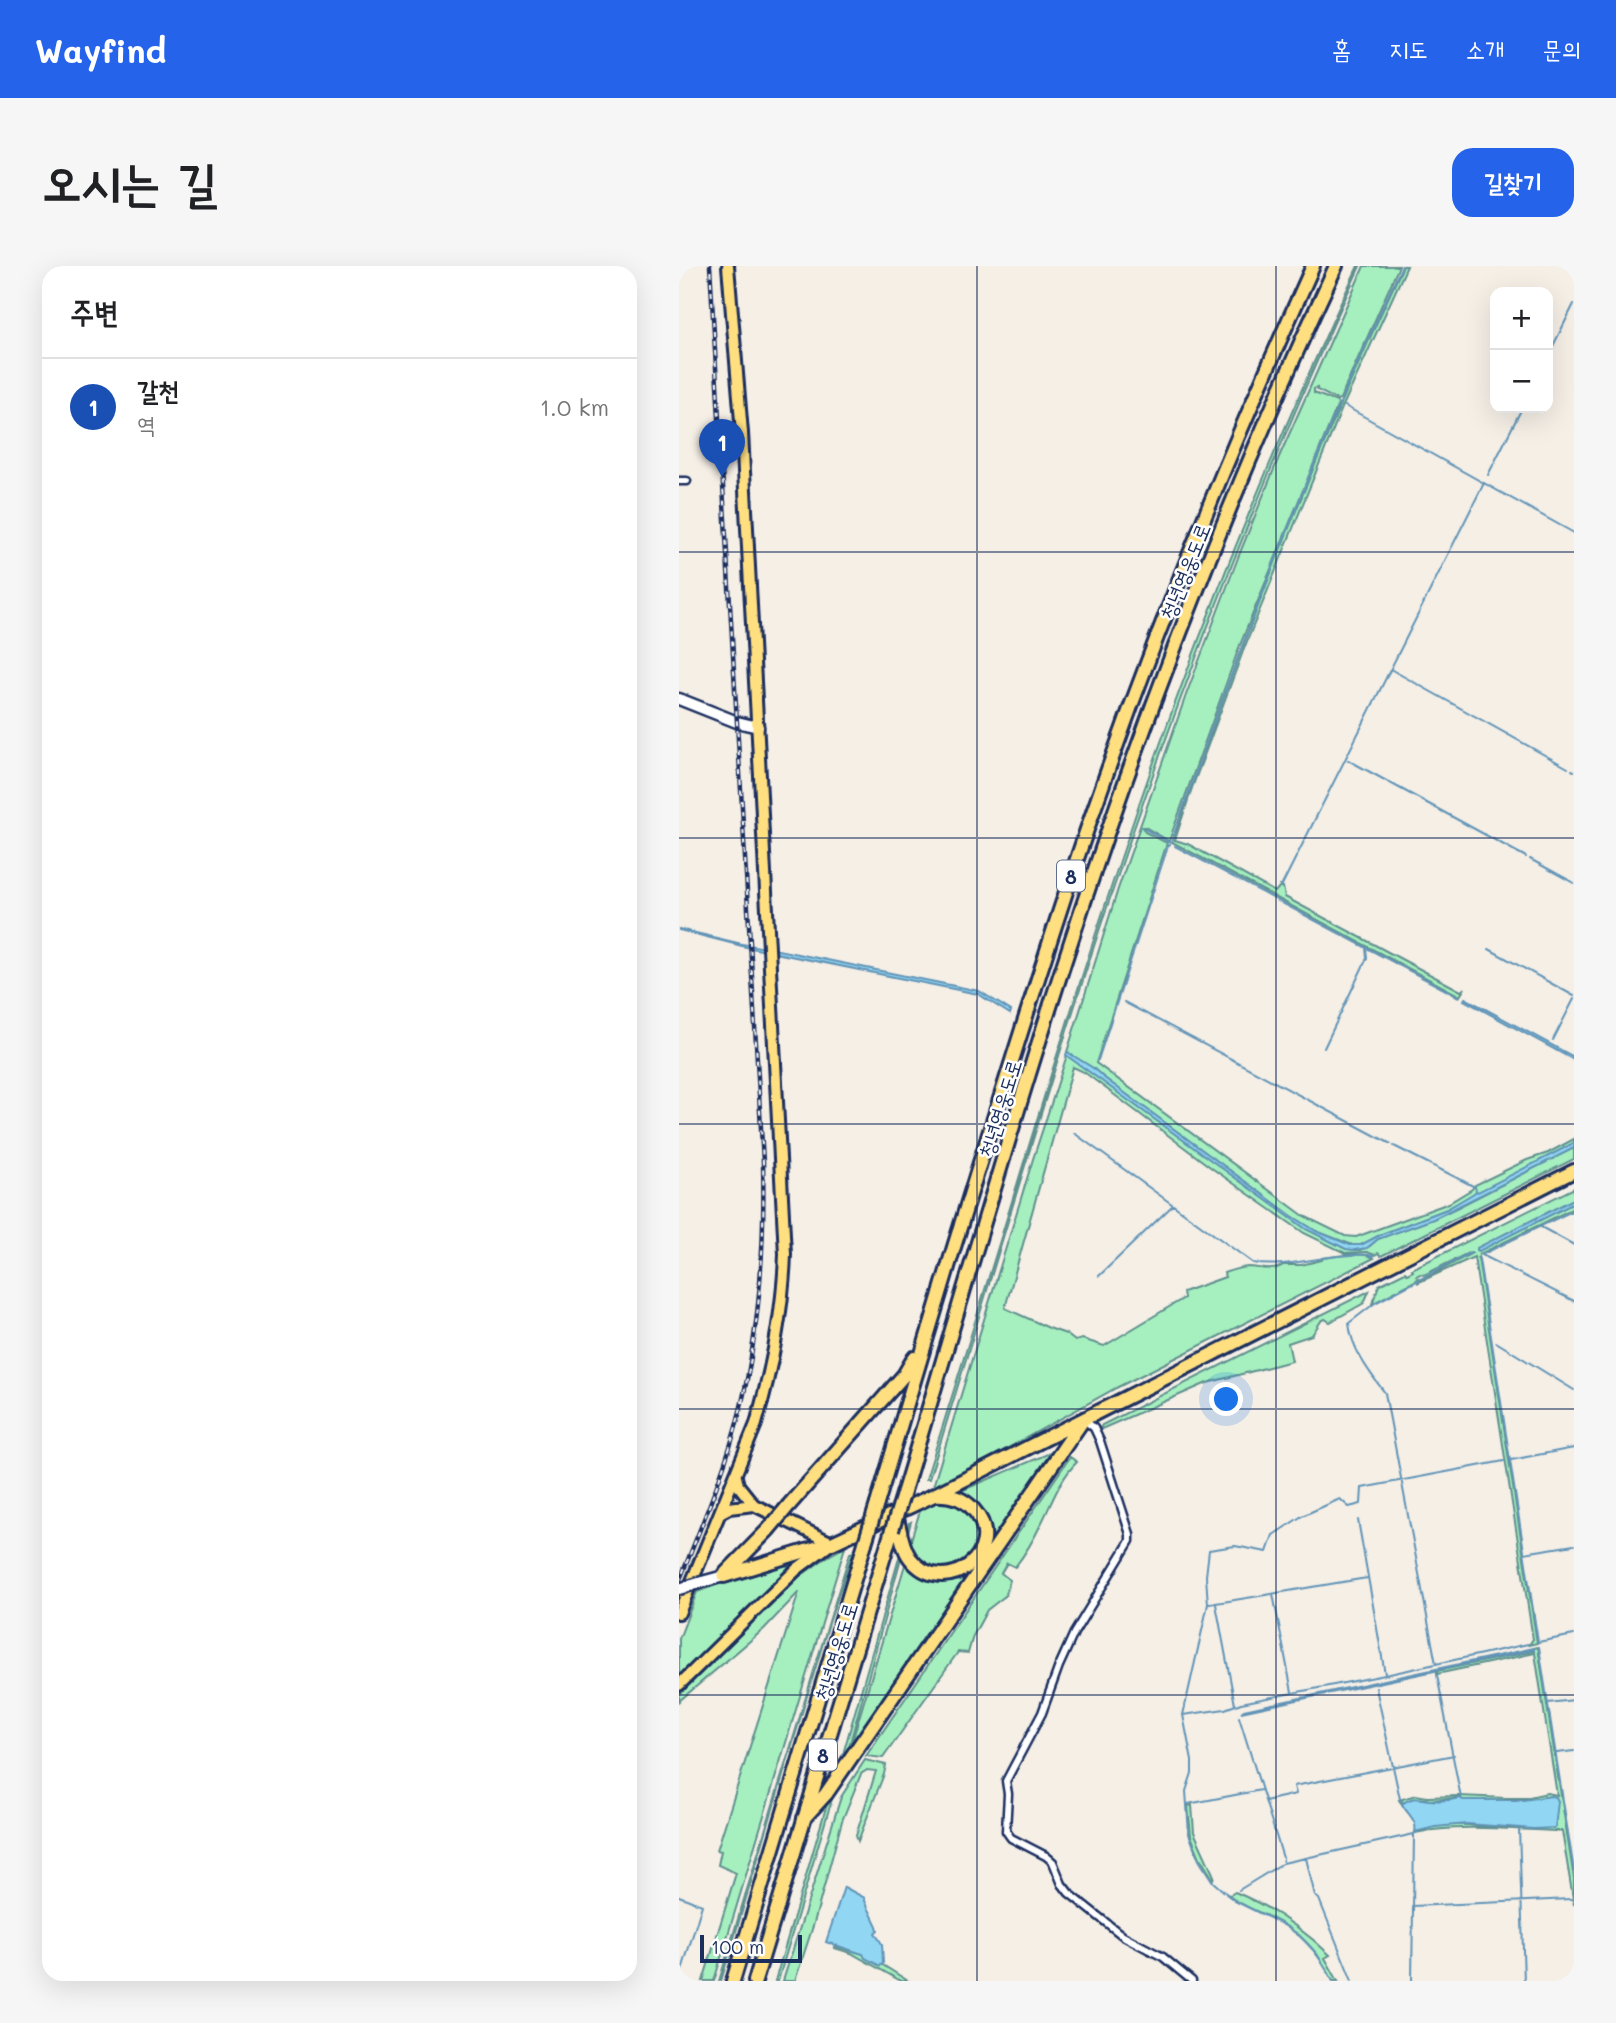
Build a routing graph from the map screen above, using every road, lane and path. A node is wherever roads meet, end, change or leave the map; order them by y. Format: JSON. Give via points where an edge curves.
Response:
{"nodes":[{"id":1,"x":728,"y":266,"type":"edge"},
{"id":2,"x":1313,"y":266,"type":"edge"},
{"id":3,"x":1336,"y":266,"type":"edge"},
{"id":4,"x":679,"y":481,"type":"edge"},
{"id":5,"x":687,"y":481,"type":"dead end"},
{"id":6,"x":679,"y":699,"type":"edge"},
{"id":7,"x":758,"y":727,"type":"junction"},
{"id":8,"x":1574,"y":1171,"type":"edge"},
{"id":9,"x":925,"y":1339,"type":"junction"},
{"id":10,"x":1083,"y":1419,"type":"junction"},
{"id":11,"x":736,"y":1477,"type":"junction"},
{"id":12,"x":934,"y":1495,"type":"junction"},
{"id":13,"x":754,"y":1505,"type":"junction"},
{"id":14,"x":719,"y":1514,"type":"junction"},
{"id":15,"x":896,"y":1524,"type":"junction"},
{"id":16,"x":832,"y":1543,"type":"junction"},
{"id":17,"x":724,"y":1576,"type":"junction"},
{"id":18,"x":679,"y":1589,"type":"edge"},
{"id":19,"x":679,"y":1613,"type":"edge"},
{"id":20,"x":679,"y":1685,"type":"edge"},
{"id":21,"x":804,"y":1818,"type":"junction"},
{"id":22,"x":733,"y":1981,"type":"edge"},
{"id":23,"x":755,"y":1981,"type":"edge"},
{"id":24,"x":1192,"y":1981,"type":"edge"}],
"edges":[{"from":1,"to":7,"type":"main road"},
{"from":2,"to":9,"type":"highway","name":"청년영웅도로","number":"8","via":[[1200,527],[1106,774]]},
{"from":3,"to":15,"type":"highway","name":"청년영웅도로","number":"8","bridge":true,"via":[[1219,535],[1117,805],[1028,1078]]},
{"from":4,"to":5,"type":"street"},
{"from":6,"to":7,"type":"street"},
{"from":7,"to":11,"type":"main road","via":[[784,1285],[765,1393]]},
{"from":8,"to":10,"type":"highway"},
{"from":9,"to":17,"type":"highway","bridge":true,"via":[[904,1375]]},
{"from":9,"to":22,"type":"highway","name":"청년영웅도로","number":"8","bridge":true},
{"from":10,"to":12,"type":"highway"},
{"from":10,"to":21,"type":"highway","via":[[826,1794]]},
{"from":10,"to":24,"type":"street","via":[[1100,1441],[1130,1541],[1074,1633],[1042,1713],[1006,1781],[1006,1831],[1047,1856],[1069,1893],[1123,1936]]},
{"from":11,"to":13,"type":"main road"},
{"from":11,"to":14,"type":"main road"},
{"from":12,"to":15,"type":"highway","via":[[956,1497],[978,1516],[983,1542],[971,1566],[950,1574],[918,1567]]},
{"from":12,"to":16,"type":"highway"},
{"from":13,"to":14,"type":"main road"},
{"from":13,"to":16,"type":"main road"},
{"from":14,"to":19,"type":"main road"},
{"from":15,"to":21,"type":"highway","name":"청년영웅도로","number":"8"},
{"from":16,"to":17,"type":"highway"},
{"from":16,"to":20,"type":"main road","via":[[797,1569]]},
{"from":17,"to":18,"type":"street","bridge":true},
{"from":21,"to":23,"type":"highway","name":"청년영웅도로","number":"8"}]}
